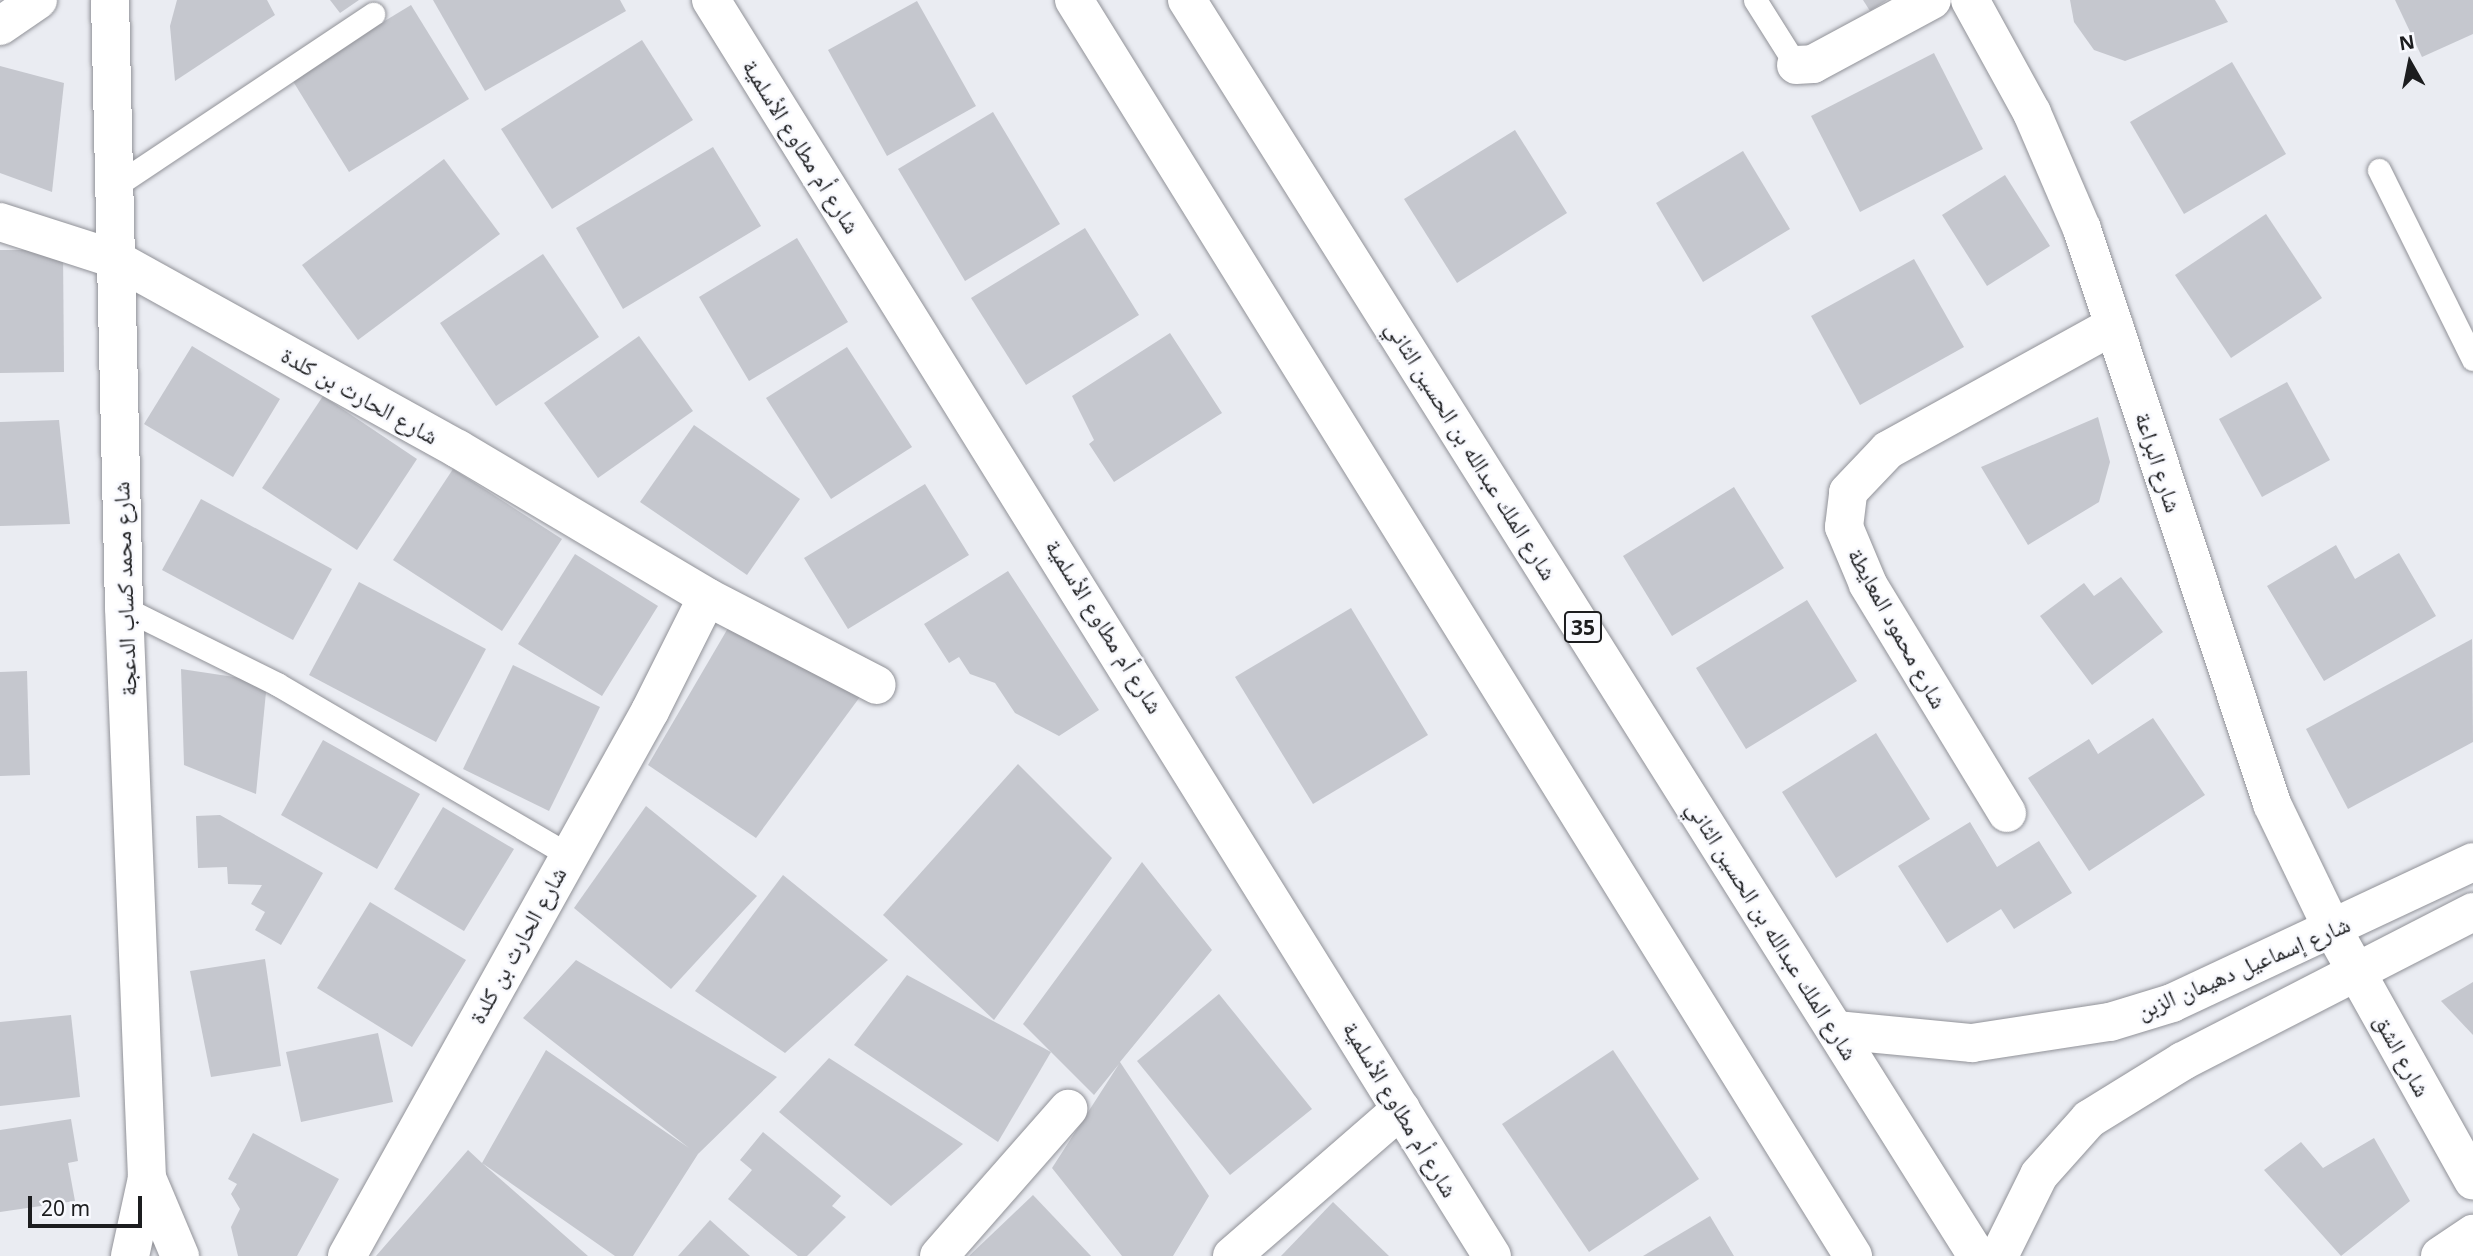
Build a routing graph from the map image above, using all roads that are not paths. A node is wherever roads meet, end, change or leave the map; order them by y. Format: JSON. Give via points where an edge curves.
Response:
{"nodes":[{"id":1,"x":38,"y":0,"type":"edge"},
{"id":2,"x":110,"y":0,"type":"edge"},
{"id":3,"x":711,"y":0,"type":"edge"},
{"id":4,"x":1074,"y":0,"type":"edge"},
{"id":5,"x":1187,"y":0,"type":"edge"},
{"id":6,"x":1755,"y":0,"type":"edge"},
{"id":7,"x":1932,"y":0,"type":"edge"},
{"id":8,"x":1970,"y":0,"type":"edge"},
{"id":9,"x":373,"y":14,"type":"dead end"},
{"id":10,"x":0,"y":26,"type":"edge"},
{"id":11,"x":1796,"y":65,"type":"joint"},
{"id":12,"x":2379,"y":170,"type":"dead end"},
{"id":13,"x":112,"y":187,"type":"junction"},
{"id":14,"x":0,"y":222,"type":"edge"},
{"id":15,"x":115,"y":259,"type":"junction"},
{"id":16,"x":2114,"y":325,"type":"junction"},
{"id":17,"x":2473,"y":359,"type":"edge"},
{"id":18,"x":707,"y":597,"type":"junction"},
{"id":19,"x":124,"y":608,"type":"junction"},
{"id":20,"x":877,"y":685,"type":"dead end"},
{"id":21,"x":2007,"y":813,"type":"dead end"},
{"id":22,"x":567,"y":854,"type":"junction"},
{"id":23,"x":2473,"y":862,"type":"edge"},
{"id":24,"x":2473,"y":912,"type":"edge"},
{"id":25,"x":2333,"y":930,"type":"junction"},
{"id":26,"x":2357,"y":971,"type":"junction"},
{"id":27,"x":1836,"y":1030,"type":"junction"},
{"id":28,"x":1068,"y":1109,"type":"dead end"},
{"id":29,"x":1401,"y":1110,"type":"junction"},
{"id":30,"x":148,"y":1178,"type":"junction"},
{"id":31,"x":2473,"y":1180,"type":"edge"},
{"id":32,"x":2473,"y":1234,"type":"edge"},
{"id":33,"x":130,"y":1256,"type":"edge"},
{"id":34,"x":180,"y":1256,"type":"edge"},
{"id":35,"x":347,"y":1256,"type":"edge"},
{"id":36,"x":939,"y":1256,"type":"edge"},
{"id":37,"x":1232,"y":1256,"type":"edge"},
{"id":38,"x":1492,"y":1256,"type":"edge"},
{"id":39,"x":1853,"y":1256,"type":"edge"},
{"id":40,"x":1978,"y":1256,"type":"edge"},
{"id":41,"x":1999,"y":1256,"type":"edge"},
{"id":42,"x":2440,"y":1256,"type":"edge"}],
"edges":[{"from":1,"to":10,"type":"main road"},
{"from":2,"to":13,"type":"main road","name":"شارع محمد كساب الدعجة"},
{"from":3,"to":29,"type":"main road","name":"شارع أم مطاوع الأسلمية"},
{"from":4,"to":39,"type":"main road"},
{"from":5,"to":27,"type":"main road","name":"شارع الملك عبدالله بن الحسين الثاني","number":"35"},
{"from":6,"to":11,"type":"lane"},
{"from":7,"to":11,"type":"main road","via":[[1813,64]]},
{"from":8,"to":16,"type":"main road","name":"شارع البراعة","via":[[2032,113],[2082,229]]},
{"from":9,"to":13,"type":"lane"},
{"from":12,"to":17,"type":"lane"},
{"from":13,"to":15,"type":"main road","name":"شارع محمد كساب الدعجة"},
{"from":14,"to":15,"type":"main road","name":"شارع الحارث بن كلدة"},
{"from":15,"to":18,"type":"main road","name":"شارع الحارث بن كلدة","via":[[458,449]]},
{"from":15,"to":19,"type":"main road","name":"شارع محمد كساب الدعجة"},
{"from":16,"to":21,"type":"main road","name":"شارع محمود المعايطة","via":[[1888,450],[1848,492],[1844,527],[1868,583]]},
{"from":16,"to":25,"type":"main road","name":"شارع البراعة","via":[[2272,804]]},
{"from":18,"to":20,"type":"main road","name":"شارع الحارث بن كلدة"},
{"from":18,"to":22,"type":"main road","name":"شارع الحارث بن كلدة","via":[[650,711]]},
{"from":19,"to":22,"type":"lane","via":[[277,684]]},
{"from":19,"to":30,"type":"main road","name":"شارع محمد كساب الدعجة"},
{"from":22,"to":35,"type":"main road","name":"شارع الحارث بن كلدة"},
{"from":23,"to":25,"type":"main road","name":"شارع إسماعيل دهيمان الزبن"},
{"from":24,"to":26,"type":"main road","name":"شارع إسماعيل دهيمان الزبن"},
{"from":25,"to":26,"type":"main road","name":"شارع الشق"},
{"from":25,"to":27,"type":"main road","name":"شارع إسماعيل دهيمان الزبن","via":[[2172,1003],[2060,1034],[1972,1043]]},
{"from":26,"to":31,"type":"main road","name":"شارع الشق"},
{"from":26,"to":41,"type":"main road","name":"شارع إسماعيل دهيمان الزبن","via":[[2183,1061],[2089,1119],[2039,1175]]},
{"from":27,"to":40,"type":"main road","name":"شارع الملك عبدالله بن الحسين الثاني","number":"35"},
{"from":28,"to":36,"type":"main road"},
{"from":29,"to":37,"type":"main road"},
{"from":29,"to":38,"type":"main road","name":"شارع أم مطاوع الأسلمية"},
{"from":30,"to":33,"type":"main road","name":"شارع محمد كساب الدعجة"},
{"from":30,"to":34,"type":"main road","name":"شارع محمد كساب الدعجة"},
{"from":32,"to":42,"type":"main road"}]}
